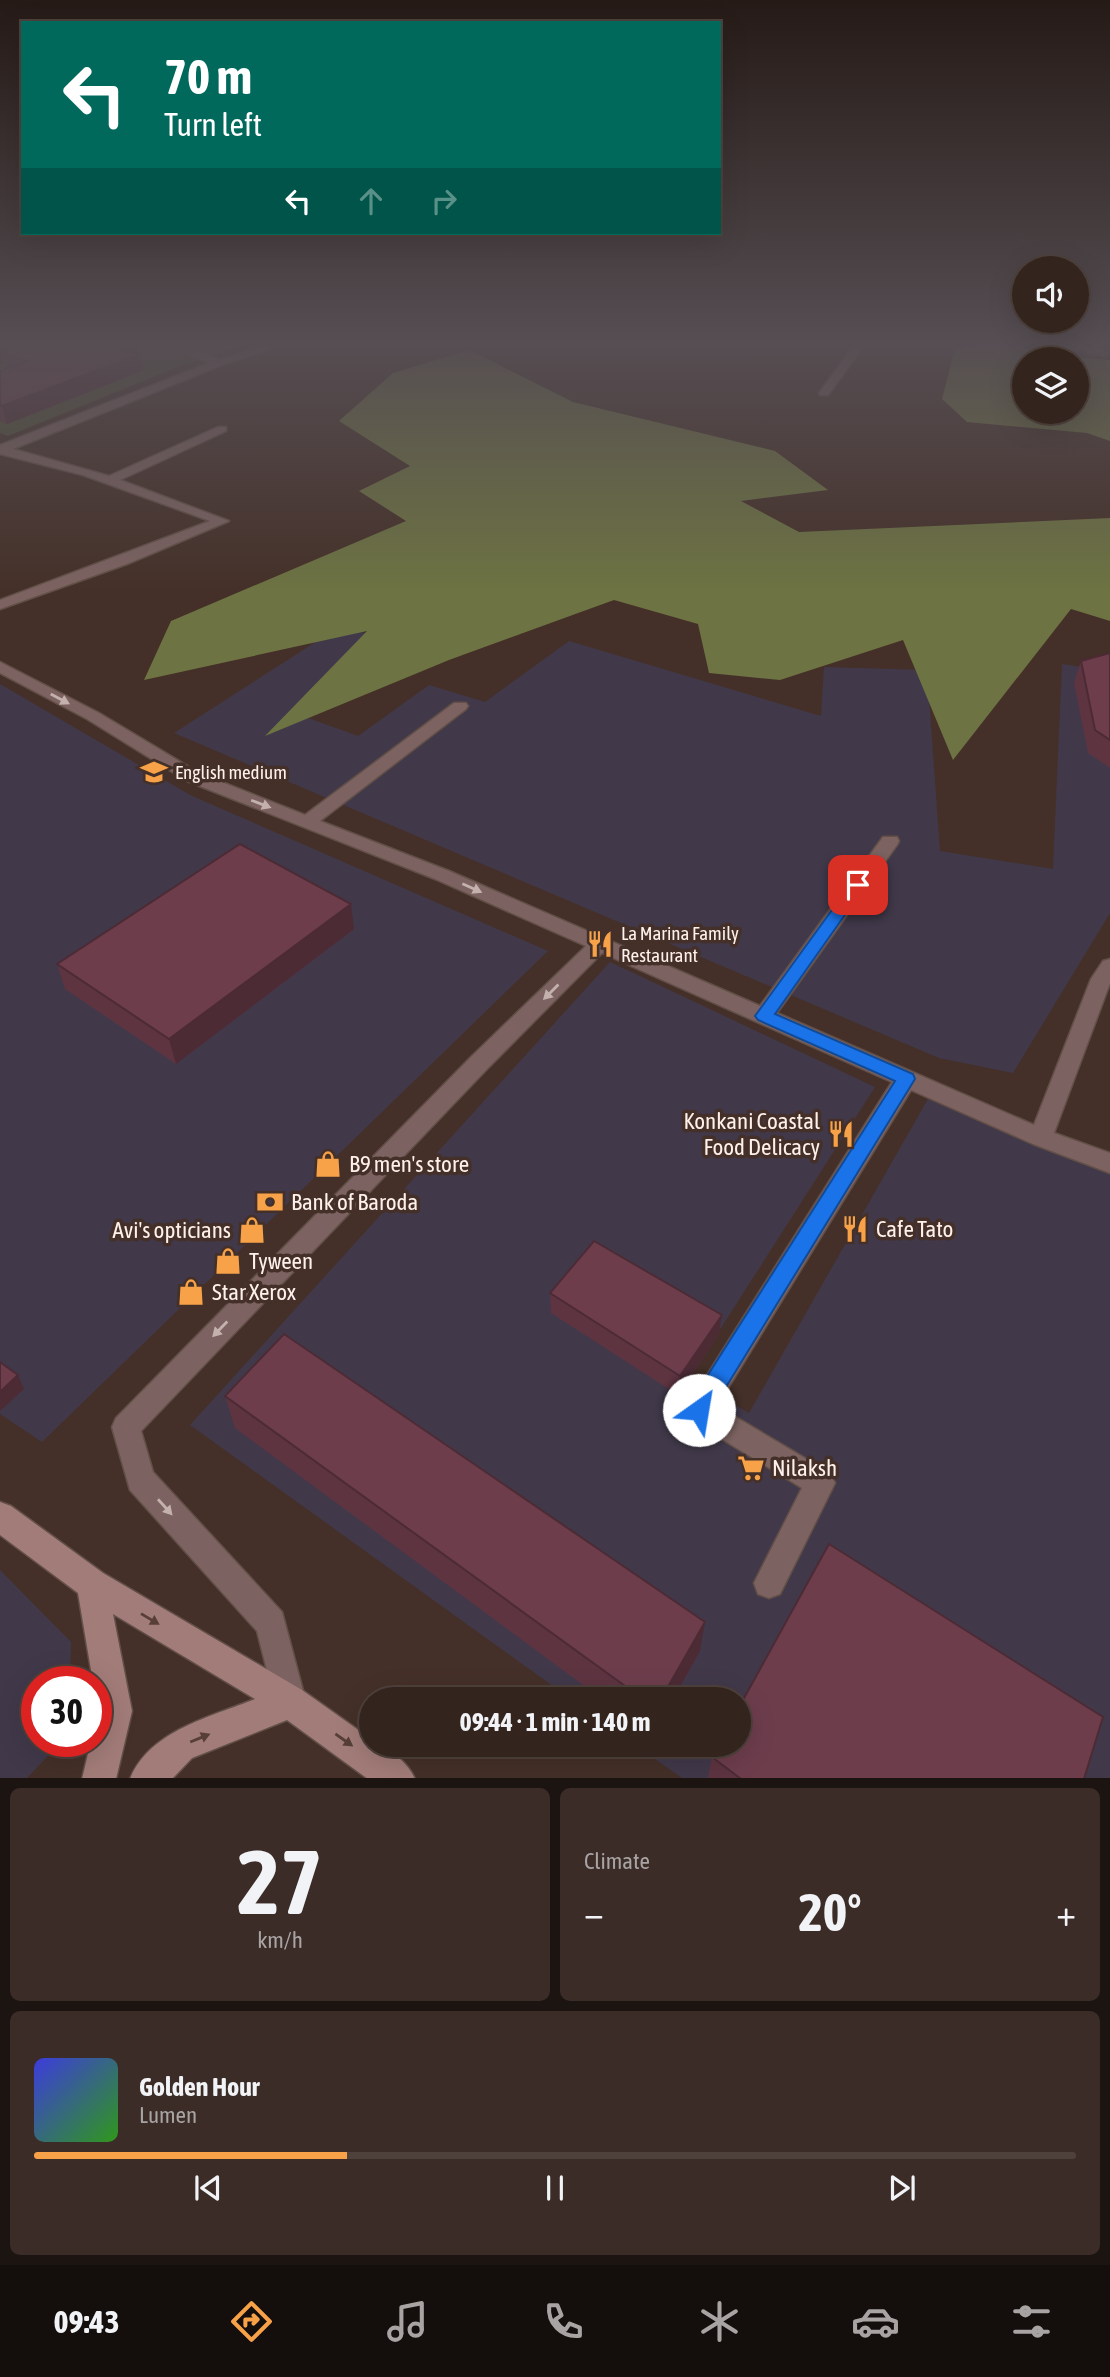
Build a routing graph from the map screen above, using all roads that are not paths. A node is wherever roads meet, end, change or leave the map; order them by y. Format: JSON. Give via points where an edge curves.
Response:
{"nodes":[{"id":1,"x":58,"y":426,"type":"edge"},
{"id":2,"x":222,"y":429,"type":"dead end"},
{"id":3,"x":0,"y":449,"type":"edge"},
{"id":4,"x":110,"y":480,"type":"junction"},
{"id":5,"x":0,"y":605,"type":"edge"},
{"id":6,"x":0,"y":667,"type":"edge"},
{"id":7,"x":460,"y":706,"type":"dead end"},
{"id":8,"x":307,"y":822,"type":"junction"},
{"id":9,"x":890,"y":841,"type":"dead end"},
{"id":10,"x":600,"y":944,"type":"junction"},
{"id":11,"x":1110,"y":966,"type":"edge"},
{"id":12,"x":764,"y":1016,"type":"junction"},
{"id":13,"x":906,"y":1079,"type":"junction"},
{"id":14,"x":1041,"y":1138,"type":"junction"},
{"id":15,"x":1110,"y":1163,"type":"edge"},
{"id":16,"x":0,"y":1517,"type":"edge"},
{"id":17,"x":769,"y":1583,"type":"dead end"},
{"id":18,"x":92,"y":1584,"type":"junction"},
{"id":19,"x":290,"y":1702,"type":"junction"},
{"id":20,"x":99,"y":1778,"type":"edge"},
{"id":21,"x":148,"y":1778,"type":"edge"},
{"id":22,"x":397,"y":1778,"type":"edge"}],
"edges":[{"from":1,"to":3,"type":"street"},
{"from":2,"to":4,"type":"street"},
{"from":3,"to":4,"type":"street"},
{"from":4,"to":5,"type":"street","via":[[222,522]]},
{"from":6,"to":8,"type":"street","one_way":true,"via":[[193,777]]},
{"from":7,"to":8,"type":"street"},
{"from":8,"to":10,"type":"street","one_way":true},
{"from":9,"to":12,"type":"street"},
{"from":10,"to":12,"type":"street"},
{"from":10,"to":19,"type":"street","one_way":true,"via":[[126,1427],[140,1480],[271,1623]]},
{"from":11,"to":14,"type":"street","via":[[1101,979]]},
{"from":12,"to":13,"type":"street"},
{"from":13,"to":14,"type":"street"},
{"from":13,"to":17,"type":"street","via":[[699,1410],[820,1483]]},
{"from":14,"to":15,"type":"street"},
{"from":16,"to":18,"type":"main road"},
{"from":18,"to":19,"type":"main road","one_way":true},
{"from":18,"to":20,"type":"main road","via":[[114,1711]]},
{"from":21,"to":19,"type":"main road","one_way":true,"via":[[180,1746]]},
{"from":19,"to":22,"type":"main road","one_way":true}]}
